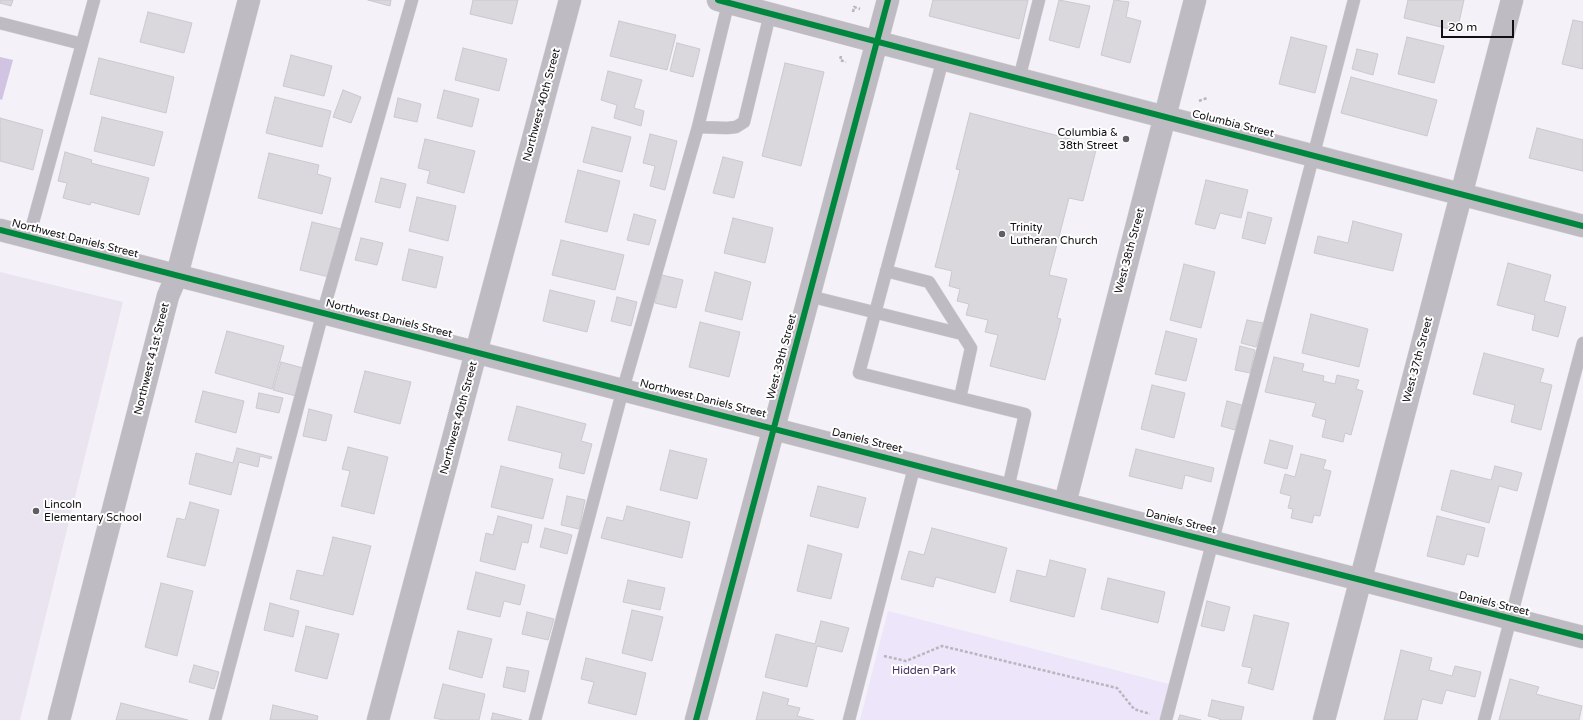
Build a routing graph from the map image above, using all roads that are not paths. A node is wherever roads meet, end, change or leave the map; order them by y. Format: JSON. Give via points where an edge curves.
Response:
{"nodes":[{"id":1,"x":94,"y":0,"type":"edge"},
{"id":2,"x":249,"y":0,"type":"edge"},
{"id":3,"x":412,"y":0,"type":"edge"},
{"id":4,"x":570,"y":0,"type":"edge"},
{"id":5,"x":888,"y":0,"type":"edge"},
{"id":6,"x":1039,"y":0,"type":"edge"},
{"id":7,"x":1195,"y":0,"type":"edge"},
{"id":8,"x":1354,"y":0,"type":"edge"},
{"id":9,"x":1512,"y":0,"type":"edge"},
{"id":10,"x":725,"y":1,"type":"edge"},
{"id":11,"x":770,"y":14,"type":"junction"},
{"id":12,"x":0,"y":23,"type":"edge"},
{"id":13,"x":877,"y":42,"type":"junction"},
{"id":14,"x":82,"y":44,"type":"junction"},
{"id":15,"x":943,"y":59,"type":"junction"},
{"id":16,"x":1019,"y":79,"type":"junction"},
{"id":17,"x":1165,"y":117,"type":"junction"},
{"id":18,"x":698,"y":127,"type":"junction"},
{"id":19,"x":1314,"y":155,"type":"junction"},
{"id":20,"x":1461,"y":194,"type":"junction"},
{"id":21,"x":1583,"y":226,"type":"edge"},
{"id":22,"x":0,"y":230,"type":"edge"},
{"id":23,"x":29,"y":237,"type":"junction"},
{"id":24,"x":886,"y":271,"type":"junction"},
{"id":25,"x":177,"y":275,"type":"junction"},
{"id":26,"x":809,"y":296,"type":"junction"},
{"id":27,"x":323,"y":312,"type":"junction"},
{"id":28,"x":875,"y":313,"type":"junction"},
{"id":29,"x":962,"y":334,"type":"junction"},
{"id":30,"x":1583,"y":343,"type":"edge"},
{"id":31,"x":476,"y":351,"type":"junction"},
{"id":32,"x":623,"y":389,"type":"junction"},
{"id":33,"x":960,"y":398,"type":"junction"},
{"id":34,"x":773,"y":428,"type":"junction"},
{"id":35,"x":915,"y":464,"type":"junction"},
{"id":36,"x":1008,"y":488,"type":"junction"},
{"id":37,"x":1065,"y":503,"type":"junction"},
{"id":38,"x":1213,"y":541,"type":"junction"},
{"id":39,"x":1361,"y":579,"type":"junction"},
{"id":40,"x":1511,"y":618,"type":"junction"},
{"id":41,"x":1583,"y":637,"type":"edge"},
{"id":42,"x":1166,"y":719,"type":"edge"},
{"id":43,"x":59,"y":720,"type":"edge"},
{"id":44,"x":215,"y":720,"type":"edge"},
{"id":45,"x":378,"y":720,"type":"edge"},
{"id":46,"x":535,"y":720,"type":"edge"},
{"id":47,"x":696,"y":720,"type":"edge"},
{"id":48,"x":849,"y":720,"type":"edge"},
{"id":49,"x":1324,"y":720,"type":"edge"},
{"id":50,"x":1484,"y":720,"type":"edge"}],
"edges":[{"from":1,"to":14,"type":"lane"},
{"from":2,"to":25,"type":"street","name":"Northwest 41st Street"},
{"from":3,"to":27,"type":"lane"},
{"from":4,"to":31,"type":"street","name":"Northwest 40th Street"},
{"from":5,"to":13,"type":"street","name":"West 39th Street"},
{"from":6,"to":16,"type":"lane"},
{"from":7,"to":17,"type":"street","name":"West 38th Street"},
{"from":8,"to":19,"type":"lane"},
{"from":9,"to":20,"type":"street","name":"West 37th Street"},
{"from":10,"to":11,"type":"street","name":"Columbia Street"},
{"from":10,"to":18,"type":"lane"},
{"from":11,"to":13,"type":"street","name":"Columbia Street"},
{"from":11,"to":18,"type":"lane","via":[[744,122],[736,127],[727,128]]},
{"from":12,"to":14,"type":"lane"},
{"from":13,"to":15,"type":"street","name":"Columbia Street"},
{"from":13,"to":26,"type":"street","name":"West 39th Street"},
{"from":14,"to":23,"type":"lane"},
{"from":15,"to":16,"type":"street","name":"Columbia Street"},
{"from":15,"to":24,"type":"lane"},
{"from":16,"to":17,"type":"street","name":"Columbia Street"},
{"from":17,"to":19,"type":"street","name":"Columbia Street"},
{"from":17,"to":37,"type":"street","name":"West 38th Street"},
{"from":18,"to":32,"type":"lane"},
{"from":19,"to":20,"type":"street","name":"Columbia Street"},
{"from":19,"to":38,"type":"lane"},
{"from":20,"to":21,"type":"street","name":"Columbia Street"},
{"from":20,"to":39,"type":"street","name":"West 37th Street"},
{"from":22,"to":23,"type":"street","name":"Northwest Daniels Street"},
{"from":23,"to":25,"type":"street","name":"Northwest Daniels Street"},
{"from":24,"to":28,"type":"lane"},
{"from":24,"to":29,"type":"lane","via":[[929,282]]},
{"from":25,"to":27,"type":"street","name":"Northwest Daniels Street"},
{"from":25,"to":43,"type":"street","name":"Northwest 41st Street","via":[[168,296]]},
{"from":26,"to":28,"type":"lane"},
{"from":26,"to":34,"type":"street","name":"West 39th Street"},
{"from":27,"to":31,"type":"street","name":"Northwest Daniels Street"},
{"from":27,"to":44,"type":"lane"},
{"from":28,"to":29,"type":"lane"},
{"from":28,"to":33,"type":"lane","via":[[859,373]]},
{"from":29,"to":33,"type":"lane","via":[[971,348]]},
{"from":30,"to":40,"type":"lane"},
{"from":31,"to":32,"type":"street","name":"Northwest Daniels Street"},
{"from":31,"to":45,"type":"street","name":"Northwest 40th Street"},
{"from":32,"to":34,"type":"street","name":"Northwest Daniels Street"},
{"from":32,"to":46,"type":"lane"},
{"from":33,"to":36,"type":"lane","via":[[1025,414]]},
{"from":34,"to":35,"type":"street","name":"Daniels Street"},
{"from":34,"to":47,"type":"street","name":"West 39th Street"},
{"from":35,"to":36,"type":"street","name":"Daniels Street"},
{"from":35,"to":48,"type":"lane"},
{"from":36,"to":37,"type":"street","name":"Daniels Street"},
{"from":37,"to":38,"type":"street","name":"Daniels Street"},
{"from":38,"to":39,"type":"street","name":"Daniels Street"},
{"from":38,"to":42,"type":"lane"},
{"from":39,"to":40,"type":"street","name":"Daniels Street"},
{"from":39,"to":49,"type":"street","name":"West 37th Street"},
{"from":40,"to":41,"type":"street","name":"Daniels Street"},
{"from":40,"to":50,"type":"lane"}]}
